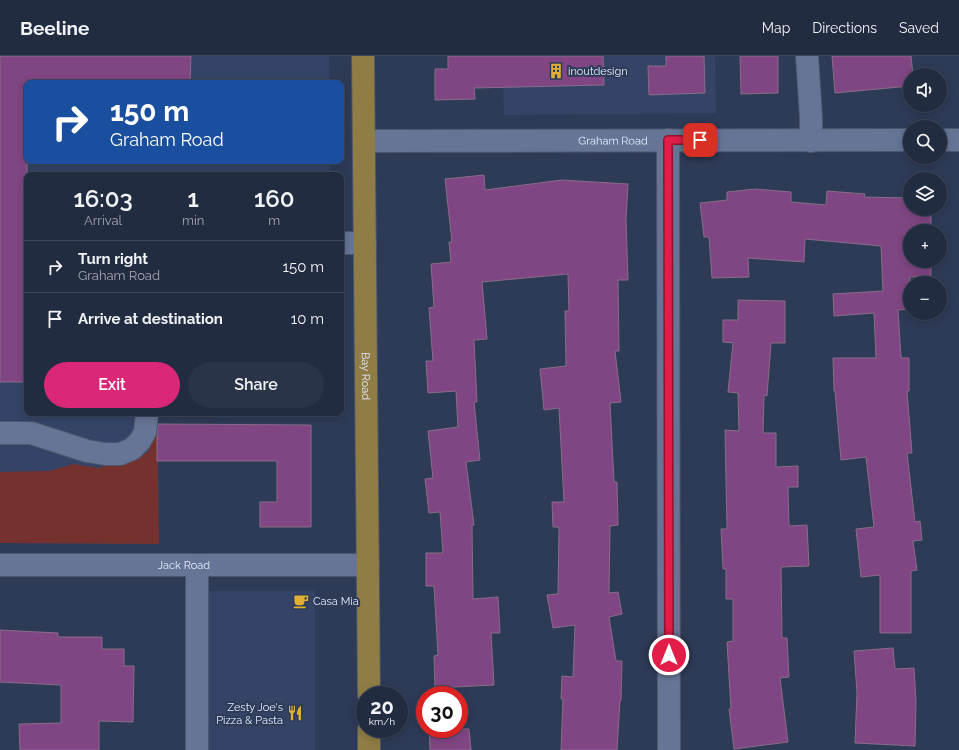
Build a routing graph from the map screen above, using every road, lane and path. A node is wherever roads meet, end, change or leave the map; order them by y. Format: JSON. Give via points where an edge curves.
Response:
{"nodes":[{"id":1,"x":363,"y":56,"type":"edge"},
{"id":2,"x":807,"y":56,"type":"edge"},
{"id":3,"x":668,"y":140,"type":"junction"},
{"id":4,"x":903,"y":140,"type":"edge"},
{"id":5,"x":947,"y":140,"type":"edge"},
{"id":6,"x":959,"y":140,"type":"edge"},
{"id":7,"x":364,"y":141,"type":"junction"},
{"id":8,"x":811,"y":141,"type":"junction"},
{"id":9,"x":344,"y":243,"type":"edge"},
{"id":10,"x":365,"y":243,"type":"junction"},
{"id":11,"x":147,"y":416,"type":"edge"},
{"id":12,"x":0,"y":433,"type":"edge"},
{"id":13,"x":0,"y":565,"type":"edge"},
{"id":14,"x":197,"y":565,"type":"junction"},
{"id":15,"x":368,"y":565,"type":"junction"},
{"id":16,"x":369,"y":686,"type":"edge"},
{"id":17,"x":369,"y":738,"type":"edge"},
{"id":18,"x":197,"y":750,"type":"edge"},
{"id":19,"x":369,"y":750,"type":"edge"},
{"id":20,"x":669,"y":750,"type":"edge"}],
"edges":[{"from":1,"to":7,"type":"main road","name":"Bay Road"},
{"from":2,"to":8,"type":"street"},
{"from":3,"to":7,"type":"street","name":"Graham Road"},
{"from":3,"to":8,"type":"street","name":"Graham Road"},
{"from":3,"to":20,"type":"street"},
{"from":4,"to":8,"type":"street","name":"Graham Road"},
{"from":5,"to":6,"type":"street"},
{"from":7,"to":10,"type":"main road","name":"Bay Road"},
{"from":9,"to":10,"type":"street"},
{"from":10,"to":15,"type":"main road","name":"Bay Road"},
{"from":11,"to":12,"type":"street","via":[[145,432],[140,441],[132,449],[120,454],[87,451],[31,433]]},
{"from":13,"to":14,"type":"street","name":"Jack Road"},
{"from":14,"to":15,"type":"street","name":"Jack Road"},
{"from":14,"to":18,"type":"street"},
{"from":15,"to":16,"type":"main road","name":"Bay Road"},
{"from":17,"to":19,"type":"main road"}]}
